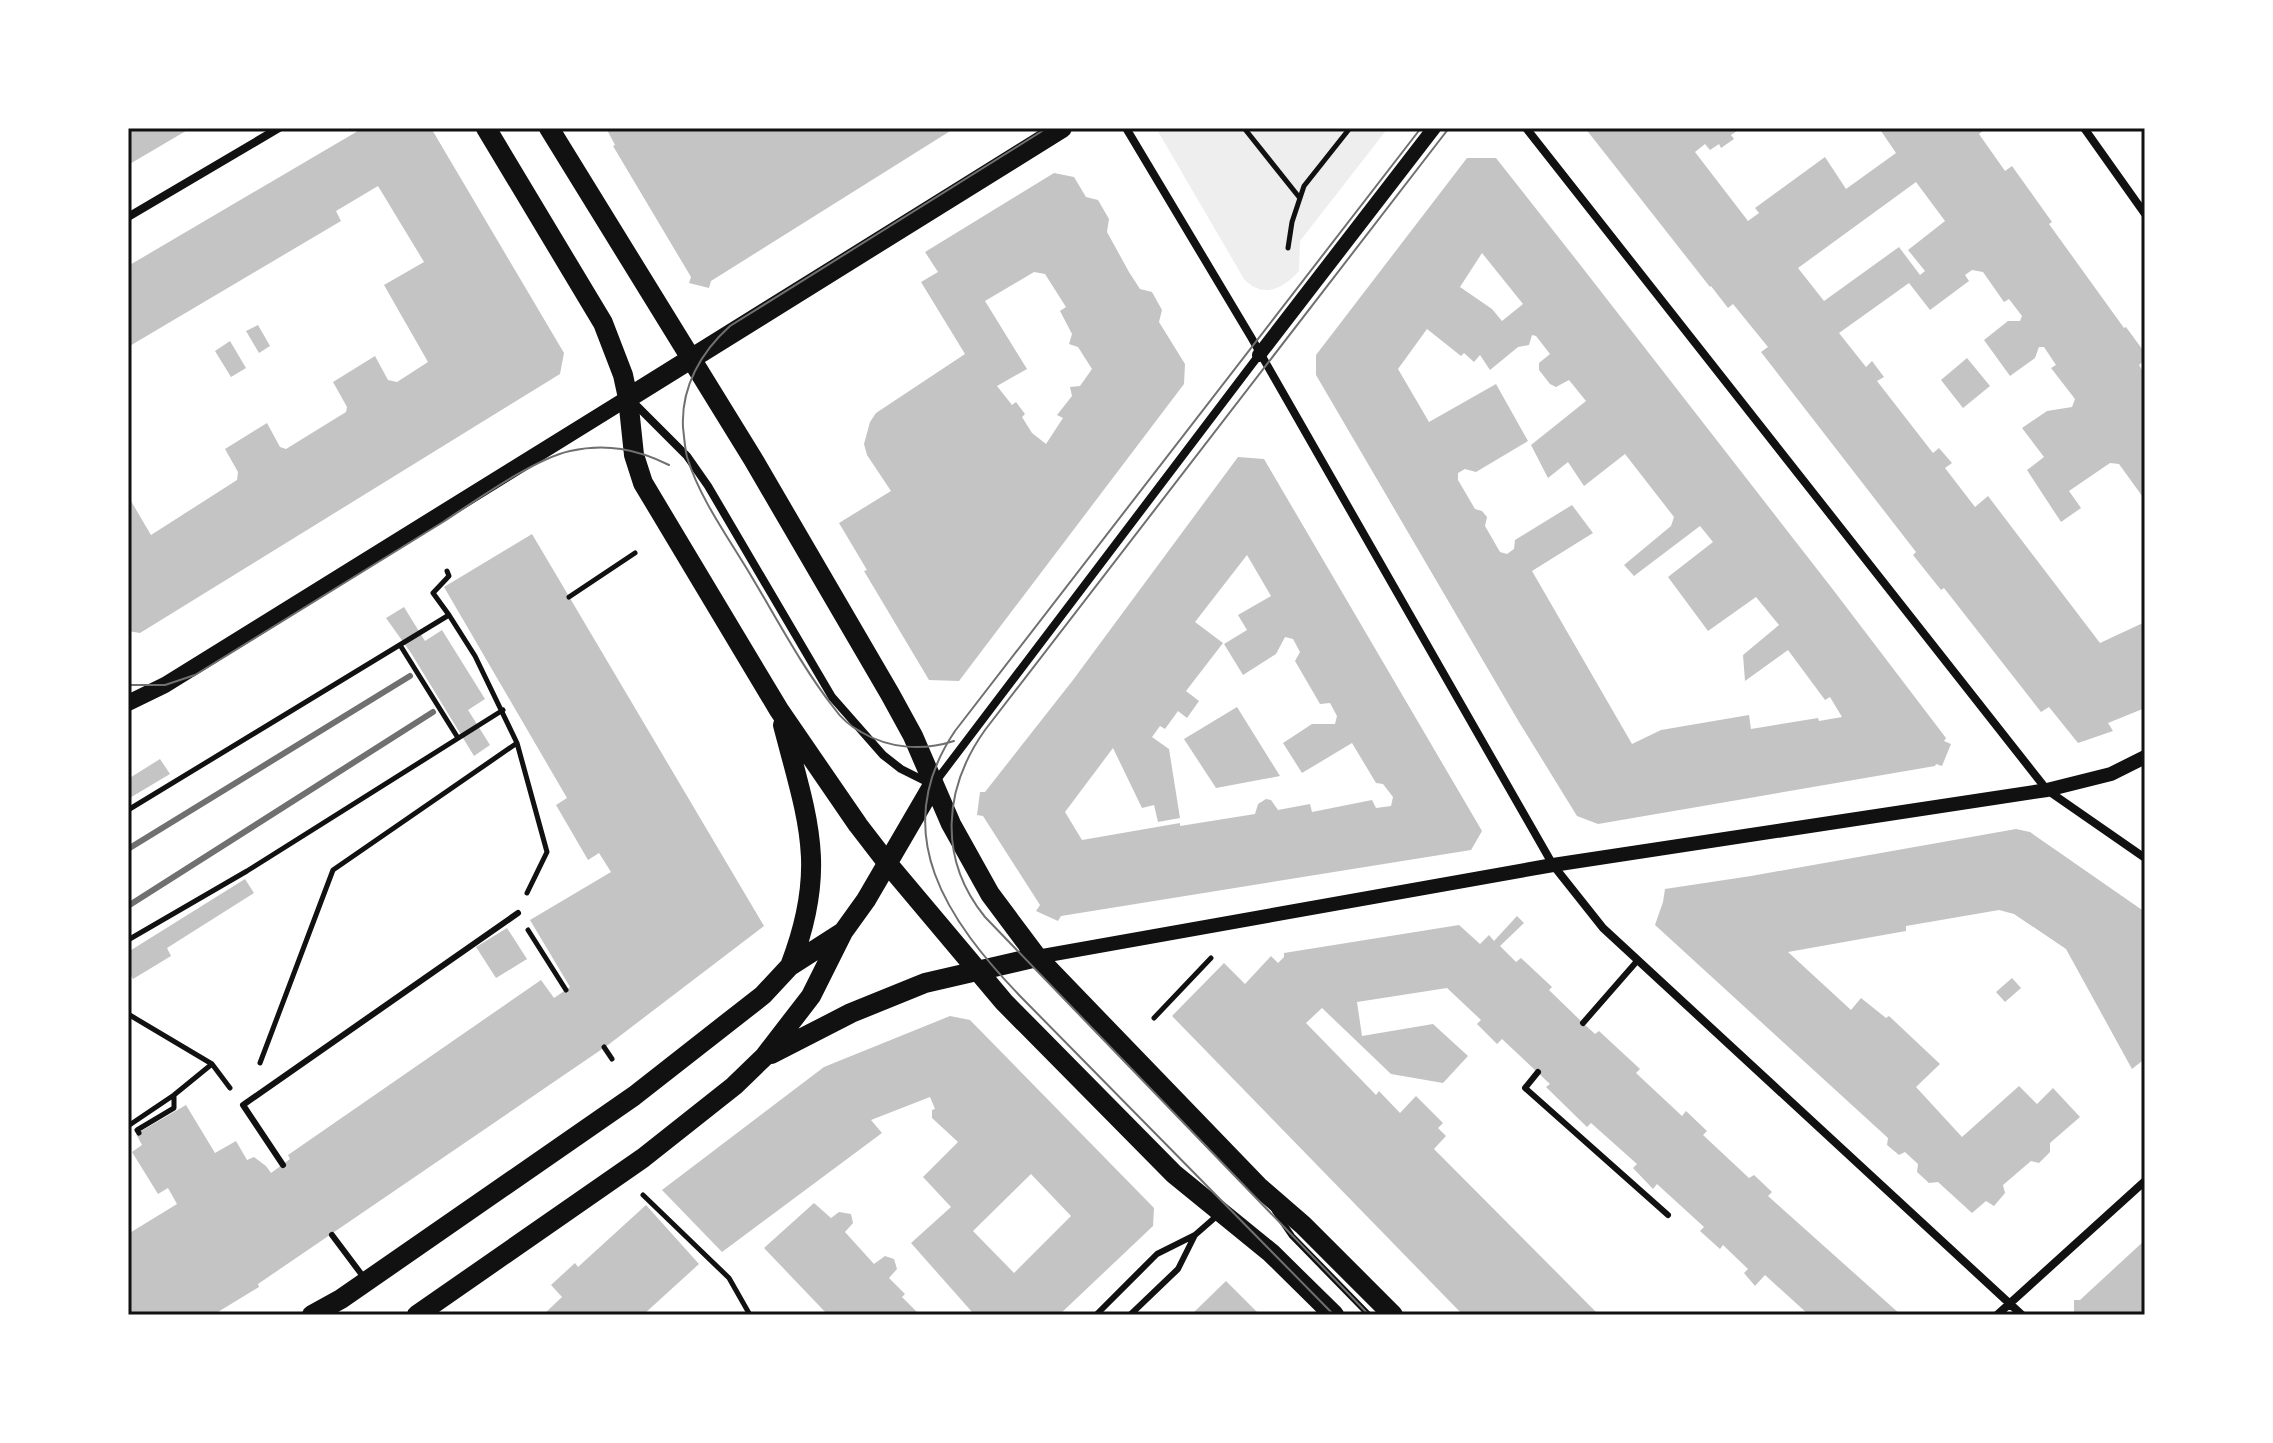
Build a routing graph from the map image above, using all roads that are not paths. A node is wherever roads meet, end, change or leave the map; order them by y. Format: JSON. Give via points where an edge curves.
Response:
{"nodes":[{"id":1,"x":279,"y":128,"type":"edge"},
{"id":2,"x":486,"y":128,"type":"edge"},
{"id":3,"x":549,"y":128,"type":"edge"},
{"id":4,"x":1062,"y":128,"type":"edge"},
{"id":5,"x":1126,"y":128,"type":"edge"},
{"id":6,"x":1434,"y":128,"type":"edge"},
{"id":7,"x":1526,"y":128,"type":"edge"},
{"id":8,"x":2084,"y":128,"type":"edge"},
{"id":9,"x":2145,"y":214,"type":"edge"},
{"id":10,"x":128,"y":217,"type":"edge"},
{"id":11,"x":1259,"y":355,"type":"junction"},
{"id":12,"x":691,"y":358,"type":"junction"},
{"id":13,"x":628,"y":398,"type":"junction"},
{"id":14,"x":128,"y":703,"type":"edge"},
{"id":15,"x":779,"y":710,"type":"junction"},
{"id":16,"x":2145,"y":757,"type":"edge"},
{"id":17,"x":933,"y":785,"type":"junction"},
{"id":18,"x":2047,"y":790,"type":"junction"},
{"id":19,"x":2145,"y":858,"type":"edge"},
{"id":20,"x":888,"y":864,"type":"junction"},
{"id":21,"x":1553,"y":865,"type":"junction"},
{"id":22,"x":518,"y":913,"type":"road end"},
{"id":23,"x":843,"y":932,"type":"junction"},
{"id":24,"x":1037,"y":957,"type":"junction"},
{"id":25,"x":1638,"y":960,"type":"junction"},
{"id":26,"x":790,"y":966,"type":"junction"},
{"id":27,"x":977,"y":969,"type":"junction"},
{"id":28,"x":1583,"y":1023,"type":"dead end"},
{"id":29,"x":764,"y":1057,"type":"junction"},
{"id":30,"x":1538,"y":1072,"type":"dead end"},
{"id":31,"x":283,"y":1165,"type":"dead end"},
{"id":32,"x":2145,"y":1181,"type":"edge"},
{"id":33,"x":1258,"y":1186,"type":"junction"},
{"id":34,"x":1220,"y":1213,"type":"junction"},
{"id":35,"x":1668,"y":1215,"type":"dead end"},
{"id":36,"x":332,"y":1235,"type":"dead end"},
{"id":37,"x":1195,"y":1235,"type":"junction"},
{"id":38,"x":367,"y":1281,"type":"junction"},
{"id":39,"x":2010,"y":1303,"type":"junction"},
{"id":40,"x":312,"y":1315,"type":"edge"},
{"id":41,"x":417,"y":1315,"type":"edge"},
{"id":42,"x":1096,"y":1315,"type":"edge"},
{"id":43,"x":1130,"y":1315,"type":"edge"},
{"id":44,"x":1334,"y":1315,"type":"edge"},
{"id":45,"x":1369,"y":1315,"type":"edge"},
{"id":46,"x":1393,"y":1315,"type":"edge"},
{"id":47,"x":1997,"y":1315,"type":"edge"},
{"id":48,"x":2022,"y":1315,"type":"edge"}],
"edges":[{"from":1,"to":10,"type":"street"},
{"from":2,"to":13,"type":"main road","via":[[603,323]]},
{"from":3,"to":12,"type":"main road"},
{"from":4,"to":12,"type":"main road"},
{"from":5,"to":11,"type":"street"},
{"from":6,"to":11,"type":"street"},
{"from":7,"to":18,"type":"street"},
{"from":8,"to":9,"type":"street"},
{"from":11,"to":17,"type":"street"},
{"from":11,"to":21,"type":"street"},
{"from":12,"to":13,"type":"main road"},
{"from":12,"to":17,"type":"main road","via":[[890,694]]},
{"from":13,"to":14,"type":"main road"},
{"from":13,"to":15,"type":"main road","via":[[643,483]]},
{"from":13,"to":17,"type":"street","via":[[687,456],[708,486],[832,697],[883,755]]},
{"from":15,"to":20,"type":"main road"},
{"from":15,"to":26,"type":"main road","via":[[807,817],[813,863],[804,929]]},
{"from":16,"to":18,"type":"street","via":[[2111,774]]},
{"from":17,"to":20,"type":"main road"},
{"from":17,"to":24,"type":"main road","via":[[990,894]]},
{"from":18,"to":19,"type":"street"},
{"from":18,"to":21,"type":"street"},
{"from":20,"to":23,"type":"main road"},
{"from":20,"to":27,"type":"main road"},
{"from":21,"to":24,"type":"street"},
{"from":21,"to":25,"type":"street","via":[[1603,928]]},
{"from":22,"to":31,"type":"lane","via":[[243,1105]]},
{"from":23,"to":26,"type":"main road"},
{"from":23,"to":29,"type":"main road","via":[[811,996]]},
{"from":24,"to":27,"type":"main road"},
{"from":24,"to":33,"type":"main road"},
{"from":25,"to":28,"type":"lane"},
{"from":25,"to":39,"type":"street"},
{"from":26,"to":38,"type":"main road","via":[[763,995],[634,1096]]},
{"from":27,"to":29,"type":"main road","via":[[851,1013]]},
{"from":27,"to":34,"type":"main road","via":[[1174,1174]]},
{"from":29,"to":41,"type":"main road","via":[[643,1158]]},
{"from":30,"to":35,"type":"lane","via":[[1525,1088]]},
{"from":32,"to":39,"type":"street"},
{"from":33,"to":45,"type":"lane","via":[[1292,1236]]},
{"from":33,"to":46,"type":"main road"},
{"from":34,"to":37,"type":"lane"},
{"from":34,"to":44,"type":"main road","via":[[1271,1253]]},
{"from":36,"to":38,"type":"lane"},
{"from":37,"to":42,"type":"lane","via":[[1157,1254]]},
{"from":37,"to":43,"type":"lane","via":[[1178,1269]]},
{"from":38,"to":40,"type":"main road"},
{"from":39,"to":47,"type":"street"},
{"from":39,"to":48,"type":"street"}]}
